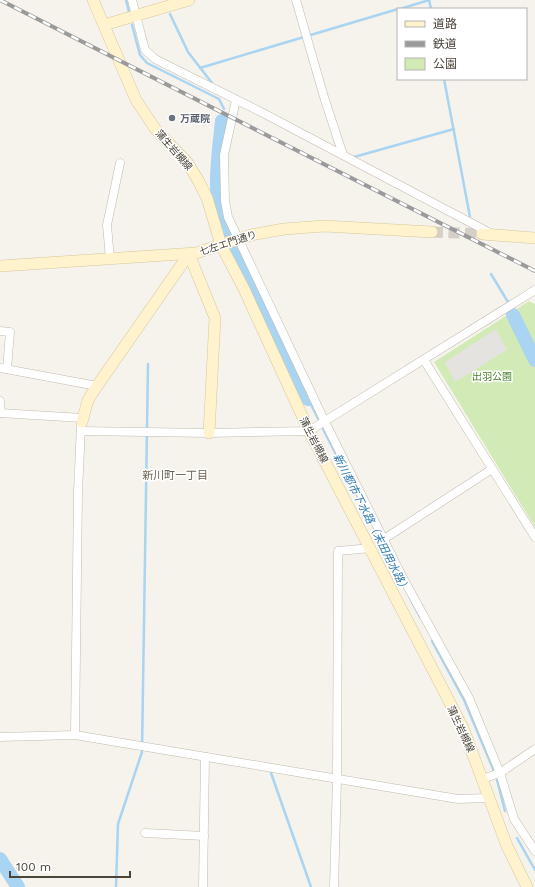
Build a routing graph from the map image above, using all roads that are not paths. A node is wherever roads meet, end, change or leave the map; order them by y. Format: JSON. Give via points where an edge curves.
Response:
{"nodes":[{"id":1,"x":93,"y":0,"type":"edge"},
{"id":2,"x":132,"y":0,"type":"edge"},
{"id":3,"x":189,"y":0,"type":"edge"},
{"id":4,"x":296,"y":0,"type":"edge"},
{"id":5,"x":135,"y":15,"type":"junction"},
{"id":6,"x":104,"y":25,"type":"junction"},
{"id":7,"x":236,"y":100,"type":"junction"},
{"id":8,"x":343,"y":155,"type":"junction"},
{"id":9,"x":120,"y":163,"type":"dead end"},
{"id":10,"x":432,"y":232,"type":"tunnel mouth"},
{"id":11,"x":482,"y":234,"type":"tunnel mouth"},
{"id":12,"x":495,"y":235,"type":"junction"},
{"id":13,"x":535,"y":238,"type":"edge"},
{"id":14,"x":237,"y":239,"type":"junction"},
{"id":15,"x":221,"y":245,"type":"junction"},
{"id":16,"x":189,"y":254,"type":"junction"},
{"id":17,"x":110,"y":259,"type":"junction"},
{"id":18,"x":0,"y":266,"type":"edge"},
{"id":19,"x":535,"y":290,"type":"edge"},
{"id":20,"x":0,"y":331,"type":"edge"},
{"id":21,"x":424,"y":360,"type":"junction"},
{"id":22,"x":3,"y":368,"type":"edge"},
{"id":23,"x":97,"y":386,"type":"junction"},
{"id":24,"x":0,"y":400,"type":"edge"},
{"id":25,"x":0,"y":413,"type":"edge"},
{"id":26,"x":325,"y":422,"type":"junction"},
{"id":27,"x":82,"y":424,"type":"junction"},
{"id":28,"x":309,"y":431,"type":"junction"},
{"id":29,"x":210,"y":433,"type":"junction"},
{"id":30,"x":492,"y":469,"type":"junction"},
{"id":31,"x":535,"y":537,"type":"edge"},
{"id":32,"x":384,"y":539,"type":"junction"},
{"id":33,"x":370,"y":548,"type":"junction"},
{"id":34,"x":75,"y":735,"type":"junction"},
{"id":35,"x":0,"y":737,"type":"edge"},
{"id":36,"x":535,"y":749,"type":"edge"},
{"id":37,"x":205,"y":757,"type":"junction"},
{"id":38,"x":500,"y":772,"type":"junction"},
{"id":39,"x":337,"y":779,"type":"junction"},
{"id":40,"x":482,"y":779,"type":"junction"},
{"id":41,"x":487,"y":798,"type":"junction"},
{"id":42,"x":145,"y":833,"type":"dead end"},
{"id":43,"x":204,"y":836,"type":"junction"},
{"id":44,"x":535,"y":851,"type":"edge"},
{"id":45,"x":203,"y":887,"type":"edge"},
{"id":46,"x":334,"y":887,"type":"edge"},
{"id":47,"x":527,"y":887,"type":"edge"}],
"edges":[{"from":1,"to":6,"type":"main road","name":"蒲生岩槻線"},
{"from":2,"to":5,"type":"street"},
{"from":3,"to":5,"type":"main road"},
{"from":4,"to":8,"type":"street"},
{"from":5,"to":6,"type":"main road"},
{"from":5,"to":7,"type":"street","via":[[145,50],[150,56]]},
{"from":6,"to":15,"type":"main road","name":"蒲生岩槻線","via":[[136,100],[156,130],[186,162],[198,180],[207,198]]},
{"from":7,"to":8,"type":"street"},
{"from":7,"to":14,"type":"street","via":[[224,155],[225,201]]},
{"from":8,"to":12,"type":"street"},
{"from":9,"to":17,"type":"street","via":[[107,225]]},
{"from":10,"to":14,"type":"main road","name":"七左エ門通り","via":[[324,226],[269,231]]},
{"from":11,"to":12,"type":"main road"},
{"from":12,"to":13,"type":"main road"},
{"from":14,"to":15,"type":"main road","name":"七左エ門通り"},
{"from":14,"to":26,"type":"street"},
{"from":15,"to":16,"type":"main road","name":"七左エ門通り"},
{"from":15,"to":28,"type":"main road","name":"蒲生岩槻線"},
{"from":16,"to":17,"type":"main road","name":"七左エ門通り"},
{"from":16,"to":23,"type":"main road"},
{"from":16,"to":29,"type":"main road","via":[[215,318]]},
{"from":17,"to":18,"type":"main road","name":"七左エ門通り"},
{"from":19,"to":21,"type":"street"},
{"from":20,"to":22,"type":"street","via":[[10,332]]},
{"from":21,"to":26,"type":"street"},
{"from":21,"to":30,"type":"street"},
{"from":22,"to":23,"type":"street"},
{"from":23,"to":27,"type":"main road","via":[[88,400]]},
{"from":24,"to":25,"type":"street"},
{"from":25,"to":27,"type":"street"},
{"from":26,"to":28,"type":"street"},
{"from":26,"to":32,"type":"street"},
{"from":27,"to":29,"type":"street"},
{"from":27,"to":34,"type":"street","via":[[78,492]]},
{"from":28,"to":29,"type":"street"},
{"from":28,"to":33,"type":"main road","name":"蒲生岩槻線"},
{"from":30,"to":31,"type":"street"},
{"from":30,"to":32,"type":"street"},
{"from":32,"to":38,"type":"street","via":[[469,698]]},
{"from":33,"to":39,"type":"street","via":[[338,551]]},
{"from":33,"to":40,"type":"main road","name":"蒲生岩槻線","via":[[463,728]]},
{"from":34,"to":35,"type":"street"},
{"from":34,"to":37,"type":"street"},
{"from":36,"to":38,"type":"street"},
{"from":37,"to":39,"type":"street"},
{"from":37,"to":43,"type":"street"},
{"from":38,"to":40,"type":"street"},
{"from":38,"to":44,"type":"street","via":[[514,820]]},
{"from":39,"to":41,"type":"street","via":[[458,799]]},
{"from":39,"to":46,"type":"street"},
{"from":40,"to":41,"type":"main road","name":"蒲生岩槻線"},
{"from":41,"to":47,"type":"main road","name":"蒲生岩槻線"},
{"from":42,"to":43,"type":"street"},
{"from":43,"to":45,"type":"street"}]}
